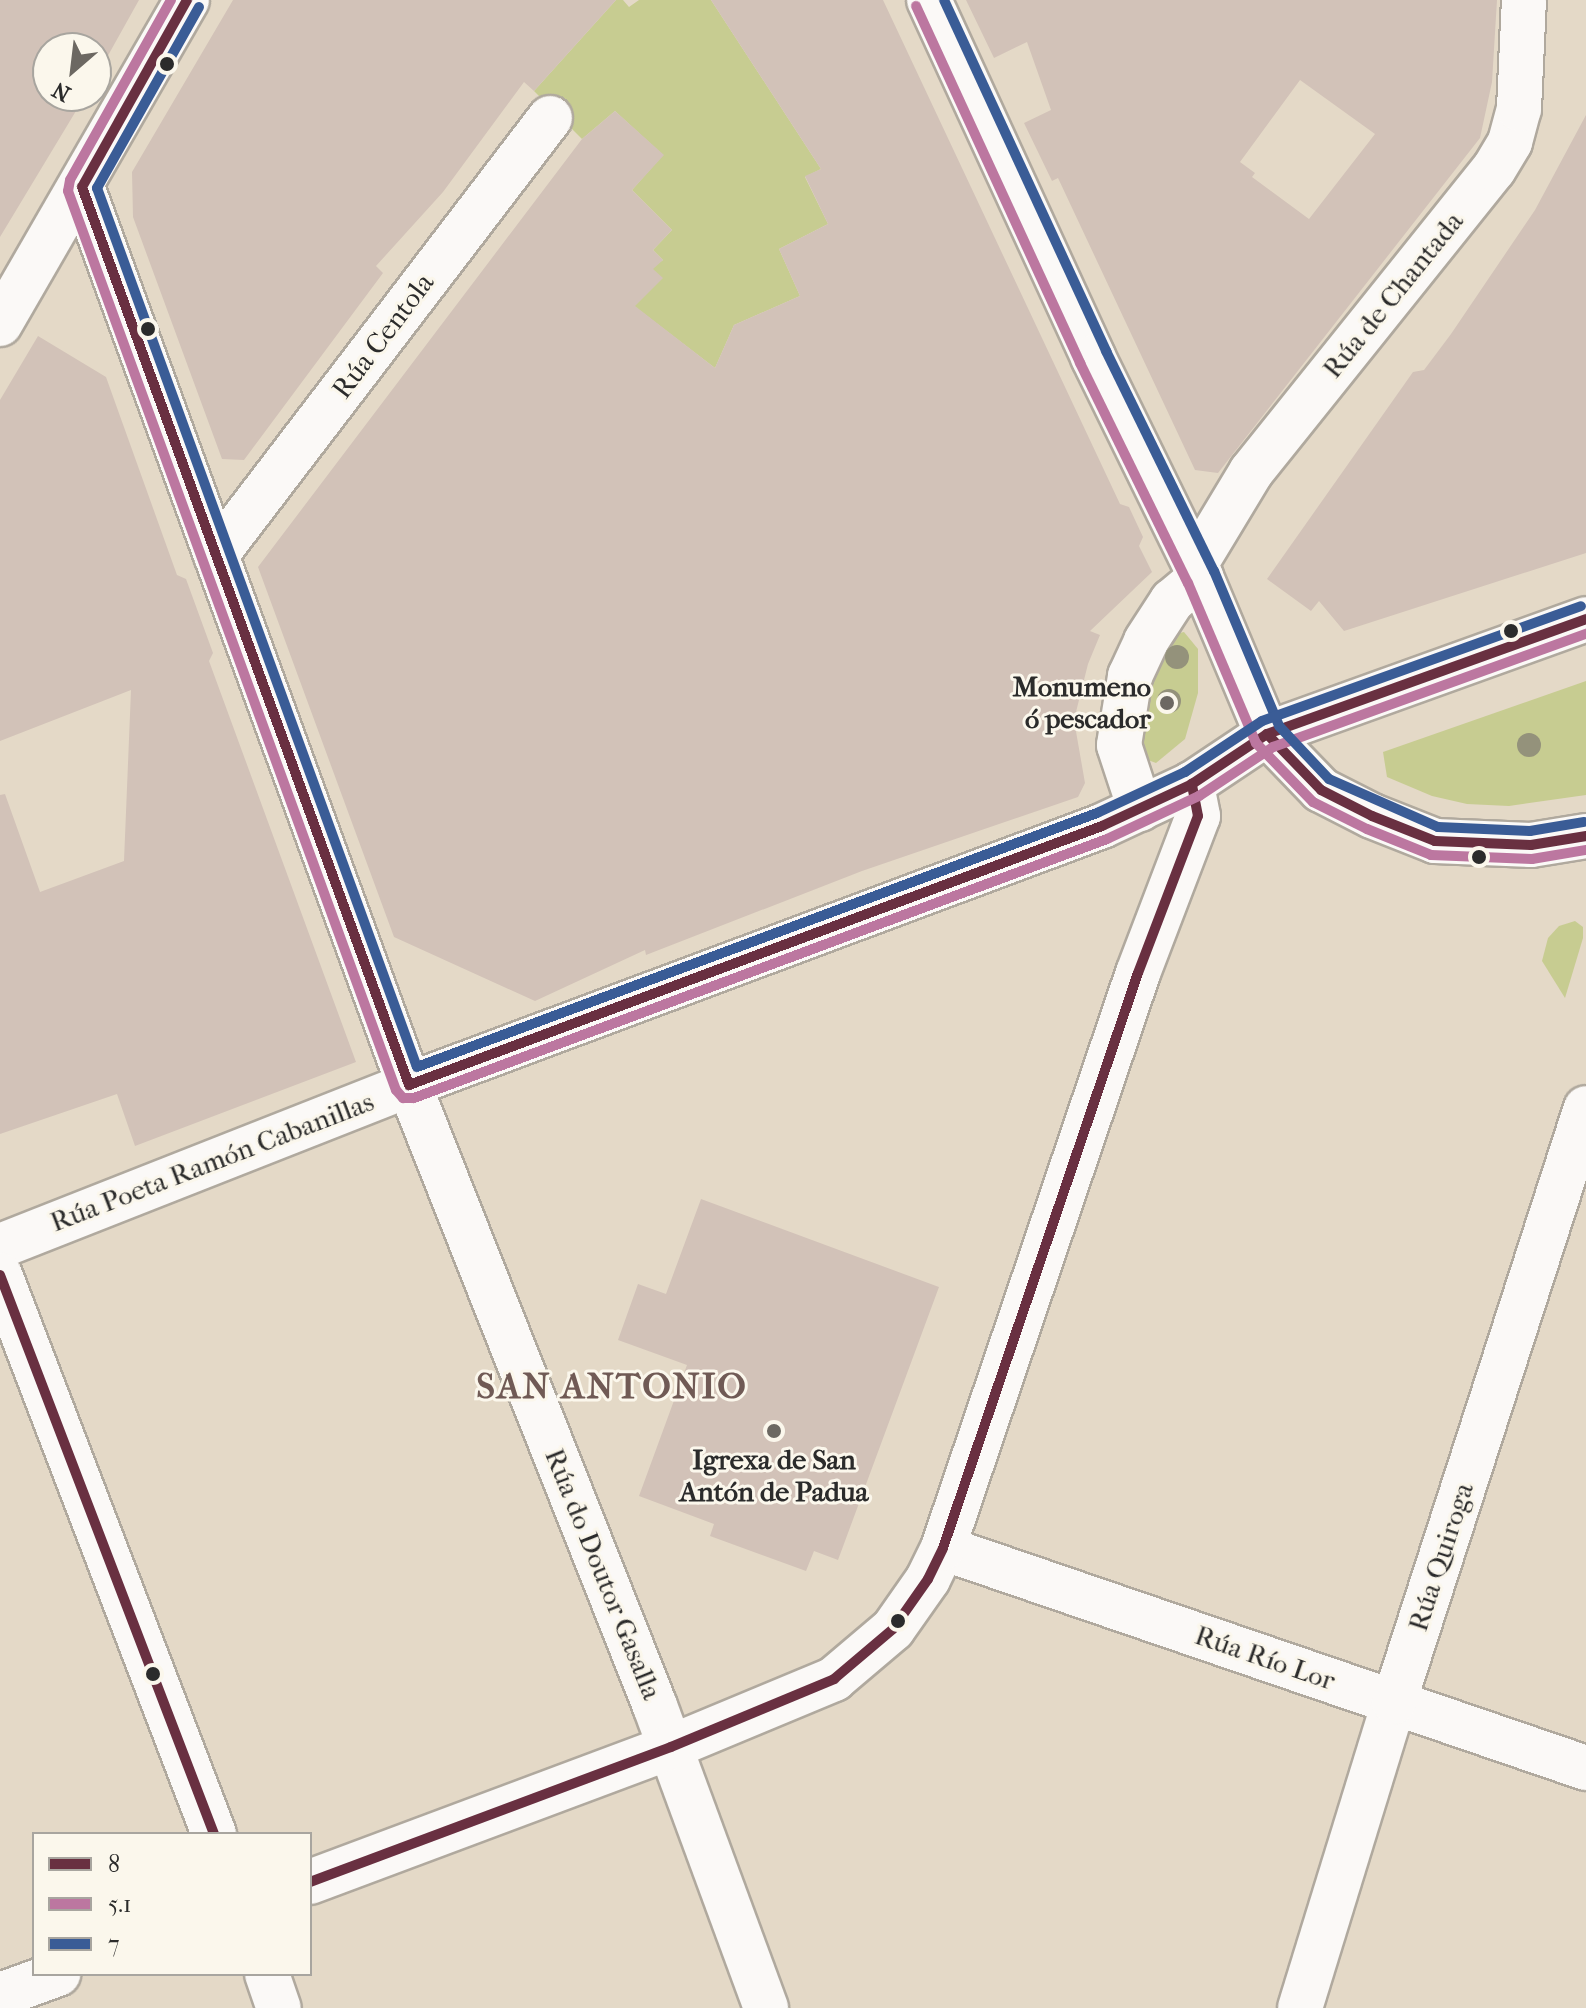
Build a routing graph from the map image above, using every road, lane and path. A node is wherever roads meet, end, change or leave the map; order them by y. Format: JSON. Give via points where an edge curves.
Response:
{"nodes":[{"id":1,"x":187,"y":0,"type":"edge"},
{"id":2,"x":929,"y":0,"type":"edge"},
{"id":3,"x":1524,"y":0,"type":"edge"},
{"id":4,"x":550,"y":118,"type":"dead end"},
{"id":5,"x":82,"y":187,"type":"junction"},
{"id":6,"x":0,"y":324,"type":"edge"},
{"id":7,"x":216,"y":555,"type":"junction"},
{"id":8,"x":1198,"y":571,"type":"junction"},
{"id":9,"x":1586,"y":619,"type":"edge"},
{"id":10,"x":1267,"y":734,"type":"junction"},
{"id":11,"x":1192,"y":784,"type":"junction"},
{"id":12,"x":1140,"y":809,"type":"junction"},
{"id":13,"x":1586,"y":836,"type":"edge"},
{"id":14,"x":409,"y":1085,"type":"junction"},
{"id":15,"x":1586,"y":1109,"type":"edge"},
{"id":16,"x":0,"y":1246,"type":"edge"},
{"id":17,"x":0,"y":1275,"type":"edge"},
{"id":18,"x":943,"y":1548,"type":"junction"},
{"id":19,"x":1394,"y":1702,"type":"junction"},
{"id":20,"x":671,"y":1747,"type":"junction"},
{"id":21,"x":1586,"y":1768,"type":"edge"},
{"id":22,"x":213,"y":1832,"type":"edge"},
{"id":23,"x":312,"y":1881,"type":"edge"},
{"id":24,"x":52,"y":1976,"type":"edge"},
{"id":25,"x":268,"y":1976,"type":"edge"},
{"id":26,"x":0,"y":1995,"type":"edge"},
{"id":27,"x":279,"y":2008,"type":"edge"},
{"id":28,"x":766,"y":2008,"type":"edge"},
{"id":29,"x":1300,"y":2008,"type":"edge"}],
"edges":[{"from":1,"to":5,"type":"street"},
{"from":2,"to":8,"type":"street"},
{"from":3,"to":8,"type":"street","name":"Rúa de Chantada","via":[[1519,109],[1510,142],[1494,169],[1251,472]]},
{"from":4,"to":7,"type":"street","name":"Rúa Centola"},
{"from":5,"to":6,"type":"street"},
{"from":5,"to":7,"type":"street","name":"Rúa do Doutor Gasalla"},
{"from":7,"to":14,"type":"street","name":"Rúa do Doutor Gasalla"},
{"from":8,"to":10,"type":"street"},
{"from":8,"to":12,"type":"street","name":"Rúa de Chantada","via":[[1146,641],[1130,676],[1119,745]]},
{"from":9,"to":10,"type":"street","name":"Rúa Poeta Ramón Cabanillas"},
{"from":10,"to":11,"type":"street","name":"Rúa Poeta Ramón Cabanillas"},
{"from":10,"to":13,"type":"street","via":[[1330,795],[1435,841],[1531,845]]},
{"from":11,"to":12,"type":"street","name":"Rúa Poeta Ramón Cabanillas"},
{"from":11,"to":18,"type":"street","via":[[1198,816],[1149,943]]},
{"from":12,"to":14,"type":"street","name":"Rúa Poeta Ramón Cabanillas"},
{"from":14,"to":16,"type":"street","name":"Rúa Poeta Ramón Cabanillas"},
{"from":14,"to":20,"type":"street","name":"Rúa do Doutor Gasalla"},
{"from":15,"to":19,"type":"street","name":"Rúa Quiroga"},
{"from":17,"to":22,"type":"street"},
{"from":18,"to":19,"type":"street","name":"Rúa Río Lor"},
{"from":18,"to":20,"type":"street","via":[[893,1629],[834,1679]]},
{"from":19,"to":21,"type":"street","name":"Rúa Río Lor"},
{"from":19,"to":29,"type":"street","name":"Rúa Quiroga"},
{"from":20,"to":23,"type":"street"},
{"from":20,"to":28,"type":"street","name":"Rúa do Doutor Gasalla"},
{"from":24,"to":26,"type":"street"},
{"from":25,"to":27,"type":"street"}]}
